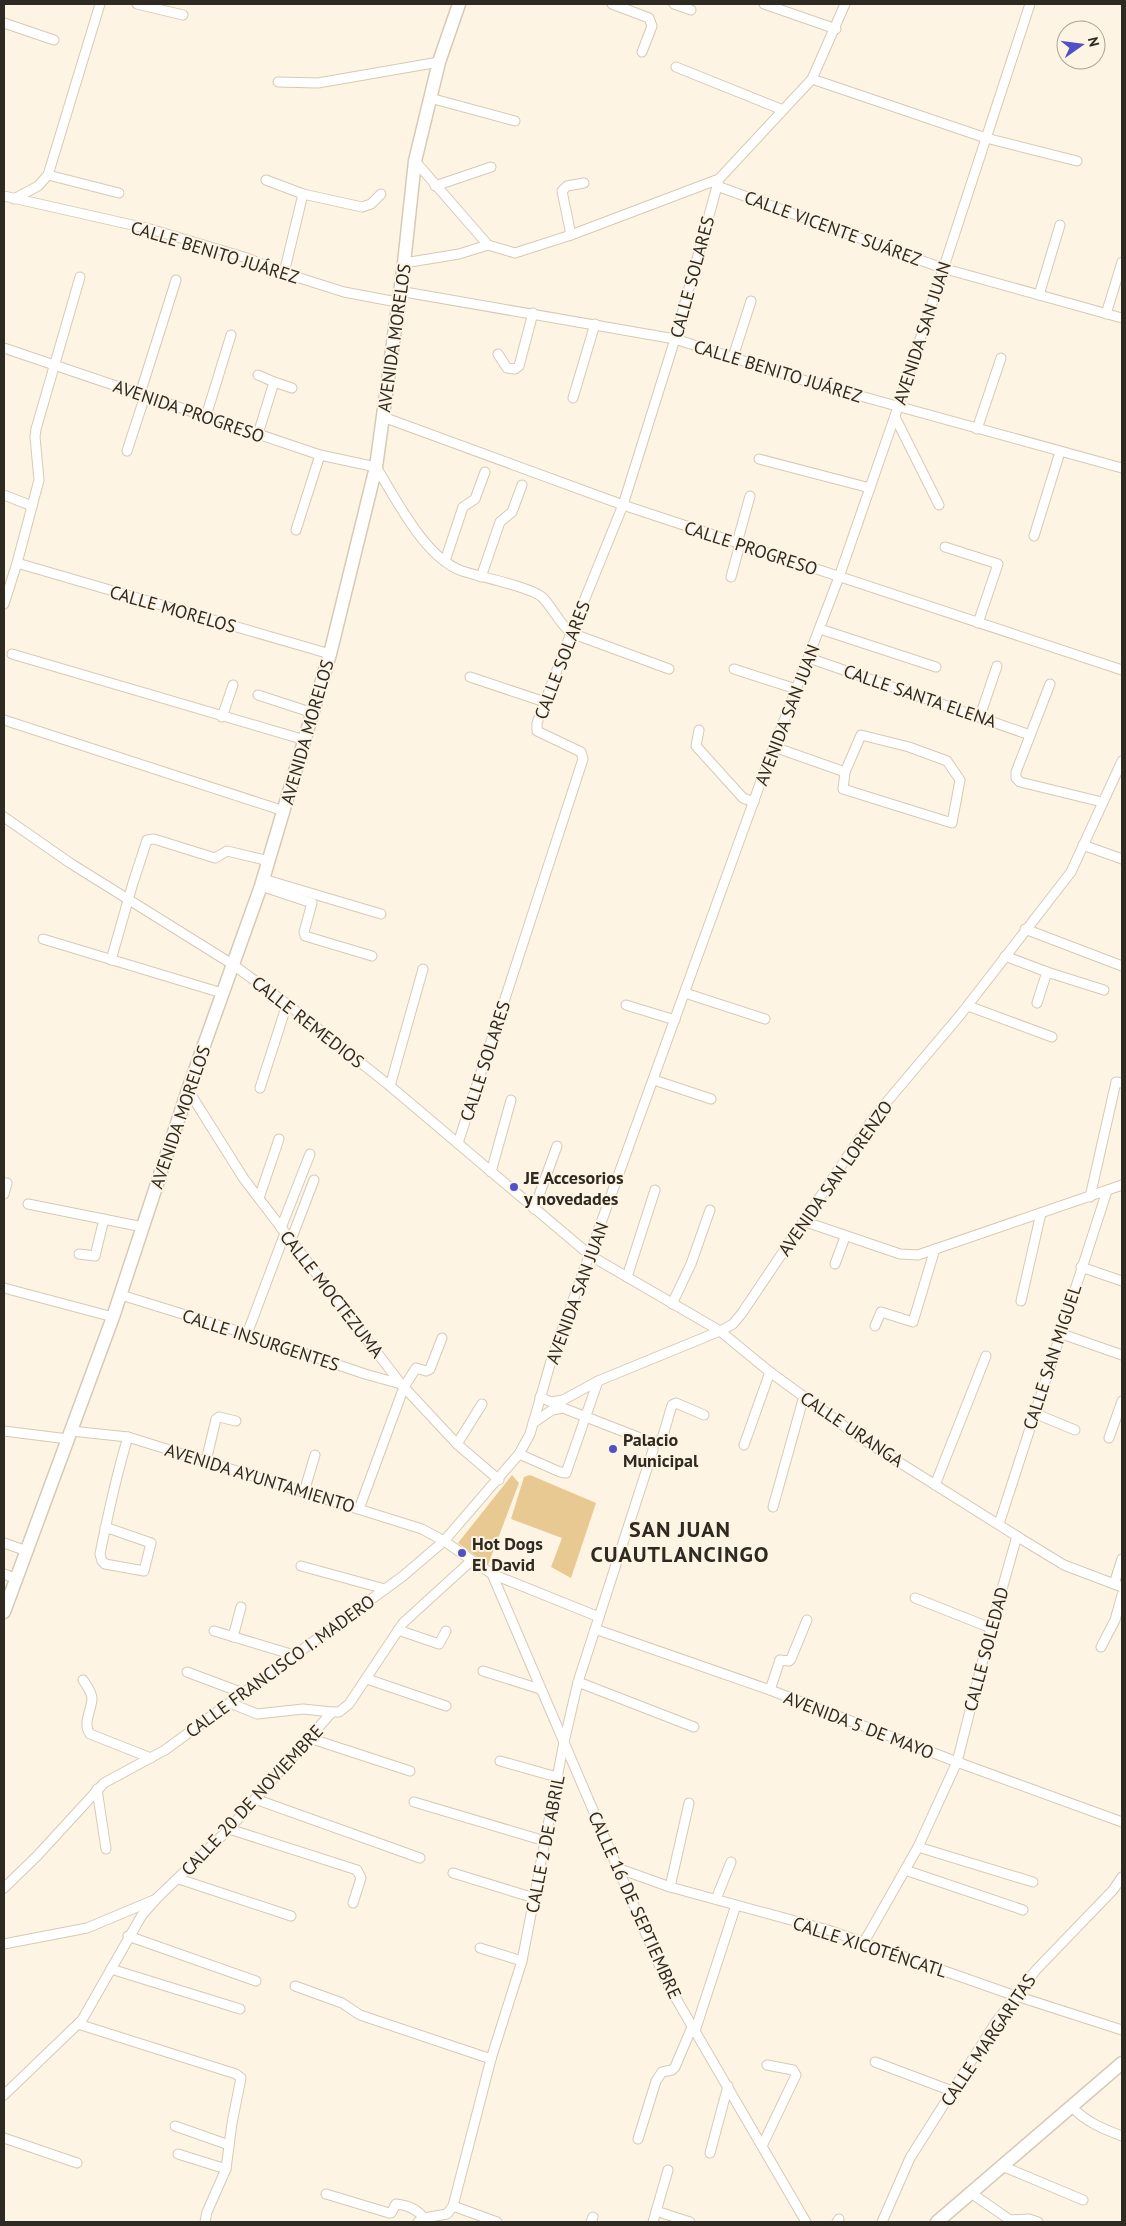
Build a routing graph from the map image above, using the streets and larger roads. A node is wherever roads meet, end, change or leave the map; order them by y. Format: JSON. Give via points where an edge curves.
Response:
{"nodes":[{"id":1,"x":100,"y":4,"type":"edge"},
{"id":2,"x":137,"y":4,"type":"edge"},
{"id":3,"x":459,"y":4,"type":"edge"},
{"id":4,"x":612,"y":4,"type":"edge"},
{"id":5,"x":674,"y":4,"type":"edge"},
{"id":6,"x":764,"y":4,"type":"edge"},
{"id":7,"x":845,"y":4,"type":"edge"},
{"id":8,"x":1030,"y":4,"type":"edge"},
{"id":9,"x":691,"y":10,"type":"dead end"},
{"id":10,"x":183,"y":15,"type":"dead end"},
{"id":11,"x":4,"y":23,"type":"edge"},
{"id":12,"x":836,"y":29,"type":"junction"},
{"id":13,"x":54,"y":40,"type":"dead end"},
{"id":14,"x":642,"y":52,"type":"dead end"},
{"id":15,"x":439,"y":62,"type":"junction"},
{"id":16,"x":676,"y":67,"type":"dead end"},
{"id":17,"x":812,"y":79,"type":"junction"},
{"id":18,"x":278,"y":82,"type":"dead end"},
{"id":19,"x":430,"y":98,"type":"junction"},
{"id":20,"x":783,"y":110,"type":"junction"},
{"id":21,"x":515,"y":121,"type":"dead end"},
{"id":22,"x":986,"y":138,"type":"junction"},
{"id":23,"x":415,"y":161,"type":"junction"},
{"id":24,"x":1077,"y":161,"type":"dead end"},
{"id":25,"x":491,"y":167,"type":"dead end"},
{"id":26,"x":48,"y":175,"type":"junction"},
{"id":27,"x":266,"y":180,"type":"dead end"},
{"id":28,"x":718,"y":182,"type":"junction"},
{"id":29,"x":584,"y":184,"type":"dead end"},
{"id":30,"x":435,"y":186,"type":"junction"},
{"id":31,"x":119,"y":193,"type":"dead end"},
{"id":32,"x":303,"y":194,"type":"junction"},
{"id":33,"x":381,"y":194,"type":"dead end"},
{"id":34,"x":4,"y":196,"type":"edge"},
{"id":35,"x":14,"y":199,"type":"junction"},
{"id":36,"x":1060,"y":226,"type":"dead end"},
{"id":37,"x":571,"y":235,"type":"junction"},
{"id":38,"x":488,"y":245,"type":"junction"},
{"id":39,"x":404,"y":262,"type":"junction"},
{"id":40,"x":1122,"y":262,"type":"edge"},
{"id":41,"x":942,"y":268,"type":"junction"},
{"id":42,"x":284,"y":273,"type":"junction"},
{"id":43,"x":80,"y":277,"type":"dead end"},
{"id":44,"x":176,"y":280,"type":"dead end"},
{"id":45,"x":1039,"y":295,"type":"junction"},
{"id":46,"x":398,"y":297,"type":"junction"},
{"id":47,"x":751,"y":301,"type":"dead end"},
{"id":48,"x":533,"y":314,"type":"junction"},
{"id":49,"x":1106,"y":314,"type":"junction"},
{"id":50,"x":1122,"y":318,"type":"edge"},
{"id":51,"x":595,"y":324,"type":"junction"},
{"id":52,"x":231,"y":335,"type":"dead end"},
{"id":53,"x":675,"y":339,"type":"junction"},
{"id":54,"x":4,"y":348,"type":"edge"},
{"id":55,"x":498,"y":354,"type":"dead end"},
{"id":56,"x":733,"y":357,"type":"junction"},
{"id":57,"x":1001,"y":358,"type":"dead end"},
{"id":58,"x":56,"y":365,"type":"junction"},
{"id":59,"x":258,"y":375,"type":"dead end"},
{"id":60,"x":274,"y":382,"type":"junction"},
{"id":61,"x":292,"y":388,"type":"dead end"},
{"id":62,"x":143,"y":395,"type":"junction"},
{"id":63,"x":573,"y":398,"type":"dead end"},
{"id":64,"x":898,"y":407,"type":"junction"},
{"id":65,"x":206,"y":416,"type":"junction"},
{"id":66,"x":383,"y":417,"type":"junction"},
{"id":67,"x":895,"y":417,"type":"junction"},
{"id":68,"x":978,"y":429,"type":"junction"},
{"id":69,"x":258,"y":434,"type":"junction"},
{"id":70,"x":127,"y":451,"type":"dead end"},
{"id":71,"x":1060,"y":452,"type":"junction"},
{"id":72,"x":320,"y":455,"type":"junction"},
{"id":73,"x":759,"y":460,"type":"dead end"},
{"id":74,"x":376,"y":467,"type":"junction"},
{"id":75,"x":1122,"y":468,"type":"edge"},
{"id":76,"x":485,"y":472,"type":"dead end"},
{"id":77,"x":522,"y":485,"type":"dead end"},
{"id":78,"x":870,"y":488,"type":"junction"},
{"id":79,"x":4,"y":495,"type":"edge"},
{"id":80,"x":750,"y":496,"type":"dead end"},
{"id":81,"x":623,"y":505,"type":"junction"},
{"id":82,"x":939,"y":505,"type":"dead end"},
{"id":83,"x":32,"y":506,"type":"junction"},
{"id":84,"x":296,"y":530,"type":"dead end"},
{"id":85,"x":1034,"y":536,"type":"dead end"},
{"id":86,"x":739,"y":544,"type":"junction"},
{"id":87,"x":945,"y":547,"type":"dead end"},
{"id":88,"x":445,"y":560,"type":"junction"},
{"id":89,"x":17,"y":563,"type":"junction"},
{"id":90,"x":481,"y":577,"type":"junction"},
{"id":91,"x":731,"y":577,"type":"dead end"},
{"id":92,"x":839,"y":577,"type":"junction"},
{"id":93,"x":8,"y":579,"type":"edge"},
{"id":94,"x":4,"y":604,"type":"edge"},
{"id":95,"x":978,"y":623,"type":"junction"},
{"id":96,"x":820,"y":629,"type":"junction"},
{"id":97,"x":571,"y":633,"type":"junction"},
{"id":98,"x":12,"y":654,"type":"dead end"},
{"id":99,"x":330,"y":654,"type":"junction"},
{"id":100,"x":809,"y":658,"type":"junction"},
{"id":101,"x":997,"y":666,"type":"dead end"},
{"id":102,"x":936,"y":667,"type":"dead end"},
{"id":103,"x":734,"y":668,"type":"dead end"},
{"id":104,"x":669,"y":669,"type":"dead end"},
{"id":105,"x":1122,"y":670,"type":"edge"},
{"id":106,"x":470,"y":677,"type":"dead end"},
{"id":107,"x":1050,"y":684,"type":"dead end"},
{"id":108,"x":233,"y":685,"type":"dead end"},
{"id":109,"x":796,"y":689,"type":"junction"},
{"id":110,"x":258,"y":695,"type":"dead end"},
{"id":111,"x":545,"y":702,"type":"junction"},
{"id":112,"x":313,"y":713,"type":"junction"},
{"id":113,"x":980,"y":716,"type":"junction"},
{"id":114,"x":222,"y":717,"type":"junction"},
{"id":115,"x":4,"y":720,"type":"edge"},
{"id":116,"x":699,"y":730,"type":"dead end"},
{"id":117,"x":1030,"y":735,"type":"junction"},
{"id":118,"x":305,"y":740,"type":"junction"},
{"id":119,"x":774,"y":747,"type":"junction"},
{"id":120,"x":1122,"y":761,"type":"edge"},
{"id":121,"x":845,"y":772,"type":"junction"},
{"id":122,"x":754,"y":802,"type":"junction"},
{"id":123,"x":1102,"y":802,"type":"junction"},
{"id":124,"x":284,"y":811,"type":"junction"},
{"id":125,"x":4,"y":817,"type":"edge"},
{"id":126,"x":1083,"y":845,"type":"junction"},
{"id":127,"x":1122,"y":859,"type":"edge"},
{"id":128,"x":269,"y":861,"type":"junction"},
{"id":129,"x":262,"y":883,"type":"junction"},
{"id":130,"x":129,"y":900,"type":"junction"},
{"id":131,"x":381,"y":914,"type":"dead end"},
{"id":132,"x":1025,"y":929,"type":"junction"},
{"id":133,"x":43,"y":939,"type":"dead end"},
{"id":134,"x":372,"y":956,"type":"dead end"},
{"id":135,"x":1005,"y":956,"type":"junction"},
{"id":136,"x":111,"y":960,"type":"junction"},
{"id":137,"x":232,"y":964,"type":"junction"},
{"id":138,"x":1122,"y":966,"type":"edge"},
{"id":139,"x":423,"y":969,"type":"dead end"},
{"id":140,"x":1047,"y":972,"type":"junction"},
{"id":141,"x":1104,"y":990,"type":"dead end"},
{"id":142,"x":222,"y":993,"type":"junction"},
{"id":143,"x":685,"y":993,"type":"junction"},
{"id":144,"x":1037,"y":1003,"type":"dead end"},
{"id":145,"x":287,"y":1004,"type":"junction"},
{"id":146,"x":626,"y":1004,"type":"dead end"},
{"id":147,"x":968,"y":1006,"type":"junction"},
{"id":148,"x":765,"y":1019,"type":"dead end"},
{"id":149,"x":675,"y":1020,"type":"junction"},
{"id":150,"x":1052,"y":1037,"type":"dead end"},
{"id":151,"x":654,"y":1080,"type":"junction"},
{"id":152,"x":1122,"y":1083,"type":"edge"},
{"id":153,"x":390,"y":1086,"type":"junction"},
{"id":154,"x":260,"y":1088,"type":"dead end"},
{"id":155,"x":188,"y":1090,"type":"junction"},
{"id":156,"x":711,"y":1099,"type":"dead end"},
{"id":157,"x":511,"y":1100,"type":"dead end"},
{"id":158,"x":279,"y":1139,"type":"dead end"},
{"id":159,"x":458,"y":1143,"type":"junction"},
{"id":160,"x":557,"y":1146,"type":"dead end"},
{"id":161,"x":310,"y":1154,"type":"dead end"},
{"id":162,"x":491,"y":1172,"type":"junction"},
{"id":163,"x":314,"y":1180,"type":"dead end"},
{"id":164,"x":7,"y":1182,"type":"dead end"},
{"id":165,"x":1122,"y":1186,"type":"edge"},
{"id":166,"x":655,"y":1190,"type":"dead end"},
{"id":167,"x":1107,"y":1191,"type":"junction"},
{"id":168,"x":4,"y":1194,"type":"edge"},
{"id":169,"x":1090,"y":1197,"type":"junction"},
{"id":170,"x":259,"y":1198,"type":"junction"},
{"id":171,"x":28,"y":1204,"type":"dead end"},
{"id":172,"x":534,"y":1209,"type":"junction"},
{"id":173,"x":710,"y":1210,"type":"dead end"},
{"id":174,"x":1041,"y":1214,"type":"junction"},
{"id":175,"x":104,"y":1219,"type":"junction"},
{"id":176,"x":803,"y":1221,"type":"junction"},
{"id":177,"x":143,"y":1227,"type":"junction"},
{"id":178,"x":286,"y":1234,"type":"junction"},
{"id":179,"x":845,"y":1237,"type":"junction"},
{"id":180,"x":935,"y":1249,"type":"junction"},
{"id":181,"x":79,"y":1254,"type":"dead end"},
{"id":182,"x":591,"y":1256,"type":"junction"},
{"id":183,"x":835,"y":1264,"type":"dead end"},
{"id":184,"x":1081,"y":1267,"type":"junction"},
{"id":185,"x":627,"y":1277,"type":"junction"},
{"id":186,"x":1122,"y":1281,"type":"edge"},
{"id":187,"x":4,"y":1288,"type":"edge"},
{"id":188,"x":120,"y":1295,"type":"junction"},
{"id":189,"x":1021,"y":1301,"type":"dead end"},
{"id":190,"x":672,"y":1304,"type":"junction"},
{"id":191,"x":113,"y":1317,"type":"junction"},
{"id":192,"x":875,"y":1326,"type":"dead end"},
{"id":193,"x":720,"y":1332,"type":"junction"},
{"id":194,"x":247,"y":1334,"type":"junction"},
{"id":195,"x":1062,"y":1334,"type":"junction"},
{"id":196,"x":442,"y":1338,"type":"dead end"},
{"id":197,"x":1122,"y":1355,"type":"edge"},
{"id":198,"x":986,"y":1356,"type":"dead end"},
{"id":199,"x":770,"y":1372,"type":"junction"},
{"id":200,"x":598,"y":1381,"type":"junction"},
{"id":201,"x":403,"y":1386,"type":"junction"},
{"id":202,"x":804,"y":1396,"type":"junction"},
{"id":203,"x":540,"y":1397,"type":"junction"},
{"id":204,"x":1122,"y":1401,"type":"edge"},
{"id":205,"x":482,"y":1404,"type":"dead end"},
{"id":206,"x":1034,"y":1413,"type":"junction"},
{"id":207,"x":704,"y":1415,"type":"dead end"},
{"id":208,"x":586,"y":1417,"type":"junction"},
{"id":209,"x":236,"y":1421,"type":"dead end"},
{"id":210,"x":534,"y":1423,"type":"junction"},
{"id":211,"x":1075,"y":1430,"type":"dead end"},
{"id":212,"x":4,"y":1431,"type":"edge"},
{"id":213,"x":69,"y":1435,"type":"junction"},
{"id":214,"x":128,"y":1437,"type":"junction"},
{"id":215,"x":1109,"y":1438,"type":"dead end"},
{"id":216,"x":653,"y":1443,"type":"junction"},
{"id":217,"x":457,"y":1444,"type":"junction"},
{"id":218,"x":744,"y":1445,"type":"dead end"},
{"id":219,"x":519,"y":1454,"type":"junction"},
{"id":220,"x":315,"y":1455,"type":"dead end"},
{"id":221,"x":206,"y":1461,"type":"junction"},
{"id":222,"x":499,"y":1480,"type":"junction"},
{"id":223,"x":935,"y":1484,"type":"junction"},
{"id":224,"x":304,"y":1492,"type":"junction"},
{"id":225,"x":773,"y":1507,"type":"dead end"},
{"id":226,"x":359,"y":1509,"type":"junction"},
{"id":227,"x":999,"y":1524,"type":"junction"},
{"id":228,"x":105,"y":1527,"type":"junction"},
{"id":229,"x":1017,"y":1536,"type":"junction"},
{"id":230,"x":444,"y":1541,"type":"junction"},
{"id":231,"x":4,"y":1543,"type":"edge"},
{"id":232,"x":27,"y":1551,"type":"junction"},
{"id":233,"x":1122,"y":1559,"type":"edge"},
{"id":234,"x":472,"y":1561,"type":"junction"},
{"id":235,"x":301,"y":1566,"type":"dead end"},
{"id":236,"x":4,"y":1574,"type":"edge"},
{"id":237,"x":492,"y":1574,"type":"junction"},
{"id":238,"x":17,"y":1579,"type":"junction"},
{"id":239,"x":1118,"y":1586,"type":"edge"},
{"id":240,"x":385,"y":1589,"type":"junction"},
{"id":241,"x":1122,"y":1595,"type":"edge"},
{"id":242,"x":915,"y":1598,"type":"dead end"},
{"id":243,"x":240,"y":1607,"type":"dead end"},
{"id":244,"x":4,"y":1612,"type":"edge"},
{"id":245,"x":599,"y":1616,"type":"junction"},
{"id":246,"x":807,"y":1620,"type":"dead end"},
{"id":247,"x":991,"y":1628,"type":"junction"},
{"id":248,"x":596,"y":1629,"type":"junction"},
{"id":249,"x":398,"y":1630,"type":"junction"},
{"id":250,"x":446,"y":1630,"type":"dead end"},
{"id":251,"x":214,"y":1631,"type":"dead end"},
{"id":252,"x":233,"y":1637,"type":"junction"},
{"id":253,"x":1101,"y":1647,"type":"dead end"},
{"id":254,"x":294,"y":1655,"type":"junction"},
{"id":255,"x":187,"y":1672,"type":"dead end"},
{"id":256,"x":482,"y":1672,"type":"dead end"},
{"id":257,"x":366,"y":1679,"type":"junction"},
{"id":258,"x":83,"y":1680,"type":"dead end"},
{"id":259,"x":578,"y":1682,"type":"junction"},
{"id":260,"x":540,"y":1689,"type":"junction"},
{"id":261,"x":770,"y":1690,"type":"junction"},
{"id":262,"x":243,"y":1693,"type":"junction"},
{"id":263,"x":230,"y":1703,"type":"junction"},
{"id":264,"x":446,"y":1706,"type":"dead end"},
{"id":265,"x":332,"y":1712,"type":"junction"},
{"id":266,"x":694,"y":1726,"type":"dead end"},
{"id":267,"x":309,"y":1738,"type":"junction"},
{"id":268,"x":564,"y":1742,"type":"junction"},
{"id":269,"x":151,"y":1758,"type":"junction"},
{"id":270,"x":500,"y":1761,"type":"dead end"},
{"id":271,"x":957,"y":1762,"type":"junction"},
{"id":272,"x":410,"y":1771,"type":"dead end"},
{"id":273,"x":557,"y":1777,"type":"junction"},
{"id":274,"x":98,"y":1789,"type":"junction"},
{"id":275,"x":255,"y":1799,"type":"junction"},
{"id":276,"x":414,"y":1802,"type":"dead end"},
{"id":277,"x":689,"y":1802,"type":"dead end"},
{"id":278,"x":1122,"y":1822,"type":"edge"},
{"id":279,"x":229,"y":1829,"type":"junction"},
{"id":280,"x":545,"y":1841,"type":"junction"},
{"id":281,"x":918,"y":1847,"type":"junction"},
{"id":282,"x":106,"y":1849,"type":"dead end"},
{"id":283,"x":420,"y":1858,"type":"dead end"},
{"id":284,"x":731,"y":1862,"type":"dead end"},
{"id":285,"x":617,"y":1868,"type":"junction"},
{"id":286,"x":905,"y":1870,"type":"junction"},
{"id":287,"x":453,"y":1873,"type":"dead end"},
{"id":288,"x":1122,"y":1878,"type":"edge"},
{"id":289,"x":178,"y":1879,"type":"junction"},
{"id":290,"x":1033,"y":1882,"type":"dead end"},
{"id":291,"x":670,"y":1887,"type":"junction"},
{"id":292,"x":4,"y":1888,"type":"edge"},
{"id":293,"x":157,"y":1898,"type":"junction"},
{"id":294,"x":534,"y":1898,"type":"junction"},
{"id":295,"x":716,"y":1900,"type":"junction"},
{"id":296,"x":353,"y":1903,"type":"dead end"},
{"id":297,"x":736,"y":1905,"type":"junction"},
{"id":298,"x":1023,"y":1910,"type":"dead end"},
{"id":299,"x":291,"y":1916,"type":"dead end"},
{"id":300,"x":128,"y":1936,"type":"junction"},
{"id":301,"x":864,"y":1942,"type":"junction"},
{"id":302,"x":4,"y":1944,"type":"edge"},
{"id":303,"x":480,"y":1948,"type":"dead end"},
{"id":304,"x":522,"y":1961,"type":"junction"},
{"id":305,"x":110,"y":1969,"type":"junction"},
{"id":306,"x":256,"y":1981,"type":"dead end"},
{"id":307,"x":295,"y":1986,"type":"dead end"},
{"id":308,"x":1016,"y":1996,"type":"junction"},
{"id":309,"x":240,"y":2009,"type":"dead end"},
{"id":310,"x":78,"y":2024,"type":"junction"},
{"id":311,"x":694,"y":2029,"type":"junction"},
{"id":312,"x":1122,"y":2030,"type":"edge"},
{"id":313,"x":490,"y":2059,"type":"junction"},
{"id":314,"x":876,"y":2062,"type":"dead end"},
{"id":315,"x":1122,"y":2063,"type":"edge"},
{"id":316,"x":767,"y":2065,"type":"dead end"},
{"id":317,"x":728,"y":2086,"type":"junction"},
{"id":318,"x":952,"y":2091,"type":"junction"},
{"id":319,"x":4,"y":2095,"type":"edge"},
{"id":320,"x":1072,"y":2107,"type":"junction"},
{"id":321,"x":176,"y":2126,"type":"dead end"},
{"id":322,"x":1122,"y":2136,"type":"edge"},
{"id":323,"x":4,"y":2138,"type":"edge"},
{"id":324,"x":638,"y":2139,"type":"dead end"},
{"id":325,"x":762,"y":2144,"type":"junction"},
{"id":326,"x":229,"y":2145,"type":"junction"},
{"id":327,"x":710,"y":2153,"type":"dead end"},
{"id":328,"x":178,"y":2154,"type":"dead end"},
{"id":329,"x":77,"y":2163,"type":"dead end"},
{"id":330,"x":1002,"y":2166,"type":"junction"},
{"id":331,"x":226,"y":2169,"type":"junction"},
{"id":332,"x":668,"y":2170,"type":"dead end"},
{"id":333,"x":971,"y":2193,"type":"junction"},
{"id":334,"x":326,"y":2194,"type":"dead end"},
{"id":335,"x":1083,"y":2200,"type":"dead end"},
{"id":336,"x":453,"y":2206,"type":"junction"},
{"id":337,"x":656,"y":2211,"type":"junction"},
{"id":338,"x":421,"y":2220,"type":"edge"},
{"id":339,"x":205,"y":2222,"type":"edge"},
{"id":340,"x":497,"y":2222,"type":"edge"},
{"id":341,"x":652,"y":2222,"type":"edge"},
{"id":342,"x":690,"y":2222,"type":"edge"},
{"id":343,"x":806,"y":2222,"type":"edge"},
{"id":344,"x":882,"y":2222,"type":"edge"},
{"id":345,"x":937,"y":2222,"type":"edge"},
{"id":346,"x":1038,"y":2222,"type":"edge"}],
"edges":[{"from":1,"to":26,"type":"street"},
{"from":2,"to":10,"type":"street"},
{"from":3,"to":15,"type":"street","name":"AVENIDA MORELOS"},
{"from":4,"to":14,"type":"street","via":[[649,18],[652,26]]},
{"from":5,"to":9,"type":"street"},
{"from":6,"to":12,"type":"street"},
{"from":7,"to":12,"type":"street","name":"CALLE SOLARES"},
{"from":8,"to":22,"type":"street","name":"AVENIDA SAN JUAN"},
{"from":11,"to":13,"type":"street"},
{"from":12,"to":17,"type":"street","name":"CALLE SOLARES"},
{"from":15,"to":18,"type":"street","via":[[318,83]]},
{"from":15,"to":19,"type":"street","name":"AVENIDA MORELOS"},
{"from":16,"to":20,"type":"street"},
{"from":17,"to":20,"type":"street","name":"CALLE SOLARES"},
{"from":17,"to":22,"type":"street"},
{"from":19,"to":21,"type":"street"},
{"from":19,"to":23,"type":"street","name":"AVENIDA MORELOS"},
{"from":20,"to":28,"type":"street","name":"CALLE SOLARES"},
{"from":22,"to":24,"type":"street"},
{"from":22,"to":41,"type":"street","name":"AVENIDA SAN JUAN"},
{"from":23,"to":30,"type":"street"},
{"from":23,"to":39,"type":"street","name":"AVENIDA MORELOS"},
{"from":25,"to":30,"type":"street"},
{"from":26,"to":31,"type":"street"},
{"from":26,"to":35,"type":"street","via":[[38,186]]},
{"from":27,"to":32,"type":"street"},
{"from":28,"to":37,"type":"street","name":"CALLE SOLARES"},
{"from":28,"to":41,"type":"street","name":"CALLE VICENTE SUÁREZ"},
{"from":28,"to":53,"type":"street","name":"CALLE SOLARES"},
{"from":29,"to":37,"type":"street","via":[[567,186],[562,191]]},
{"from":30,"to":38,"type":"street"},
{"from":32,"to":33,"type":"street","via":[[362,207],[371,204]]},
{"from":32,"to":42,"type":"street"},
{"from":34,"to":35,"type":"street","name":"CALLE BENITO JUÁREZ"},
{"from":35,"to":42,"type":"street","name":"CALLE BENITO JUÁREZ","via":[[150,229],[247,258]]},
{"from":36,"to":45,"type":"street"},
{"from":37,"to":38,"type":"street","name":"CALLE SOLARES","via":[[515,253]]},
{"from":38,"to":39,"type":"street","via":[[459,254]]},
{"from":39,"to":46,"type":"street","name":"AVENIDA MORELOS"},
{"from":40,"to":49,"type":"street"},
{"from":41,"to":45,"type":"street","name":"CALLE VICENTE SUÁREZ"},
{"from":41,"to":64,"type":"street","name":"AVENIDA SAN JUAN"},
{"from":42,"to":46,"type":"street","name":"CALLE BENITO JUÁREZ","via":[[344,292]]},
{"from":43,"to":58,"type":"street"},
{"from":44,"to":62,"type":"street"},
{"from":45,"to":49,"type":"street","name":"CALLE VICENTE SUÁREZ"},
{"from":46,"to":48,"type":"street","name":"CALLE BENITO JUÁREZ"},
{"from":46,"to":66,"type":"street","name":"AVENIDA MORELOS"},
{"from":47,"to":56,"type":"street"},
{"from":48,"to":51,"type":"street","name":"CALLE BENITO JUÁREZ"},
{"from":48,"to":55,"type":"street","via":[[519,366],[507,368]]},
{"from":49,"to":50,"type":"street","name":"CALLE VICENTE SUÁREZ"},
{"from":51,"to":53,"type":"street","name":"CALLE BENITO JUÁREZ"},
{"from":51,"to":63,"type":"street"},
{"from":52,"to":65,"type":"street"},
{"from":53,"to":56,"type":"street","name":"CALLE BENITO JUÁREZ"},
{"from":53,"to":81,"type":"street","name":"CALLE SOLARES"},
{"from":54,"to":58,"type":"street","name":"AVENIDA PROGRESO"},
{"from":56,"to":64,"type":"street","name":"CALLE BENITO JUÁREZ"},
{"from":57,"to":68,"type":"street"},
{"from":58,"to":62,"type":"street","name":"AVENIDA PROGRESO"},
{"from":58,"to":83,"type":"street","via":[[36,429],[40,480]]},
{"from":59,"to":60,"type":"street"},
{"from":60,"to":61,"type":"street"},
{"from":60,"to":69,"type":"street"},
{"from":62,"to":65,"type":"street","name":"AVENIDA PROGRESO"},
{"from":62,"to":70,"type":"street"},
{"from":64,"to":67,"type":"street","name":"AVENIDA SAN JUAN"},
{"from":64,"to":68,"type":"street","name":"CALLE BENITO JUÁREZ"},
{"from":65,"to":69,"type":"street","name":"AVENIDA PROGRESO"},
{"from":66,"to":74,"type":"street","name":"AVENIDA MORELOS"},
{"from":66,"to":81,"type":"street","name":"CALLE PROGRESO"},
{"from":67,"to":78,"type":"street","name":"AVENIDA SAN JUAN"},
{"from":67,"to":82,"type":"street"},
{"from":68,"to":71,"type":"street","name":"CALLE BENITO JUÁREZ"},
{"from":69,"to":72,"type":"street","name":"AVENIDA PROGRESO"},
{"from":71,"to":75,"type":"street","name":"CALLE BENITO JUÁREZ"},
{"from":71,"to":85,"type":"street"},
{"from":72,"to":74,"type":"street","name":"AVENIDA PROGRESO"},
{"from":72,"to":84,"type":"street"},
{"from":73,"to":78,"type":"street"},
{"from":74,"to":88,"type":"street","via":[[418,533],[430,549]]},
{"from":74,"to":99,"type":"street","name":"AVENIDA MORELOS"},
{"from":76,"to":88,"type":"street","via":[[475,499],[463,506]]},
{"from":77,"to":90,"type":"street","via":[[512,512],[500,522]]},
{"from":78,"to":92,"type":"street","name":"AVENIDA SAN JUAN"},
{"from":79,"to":83,"type":"street"},
{"from":80,"to":86,"type":"street"},
{"from":81,"to":86,"type":"street","name":"CALLE PROGRESO"},
{"from":81,"to":97,"type":"street","name":"CALLE SOLARES"},
{"from":83,"to":89,"type":"street"},
{"from":86,"to":91,"type":"street"},
{"from":86,"to":92,"type":"street","name":"CALLE PROGRESO"},
{"from":87,"to":95,"type":"street","via":[[998,564]]},
{"from":88,"to":90,"type":"street","via":[[460,570]]},
{"from":89,"to":93,"type":"street"},
{"from":89,"to":99,"type":"street","name":"CALLE MORELOS"},
{"from":90,"to":97,"type":"street","via":[[541,596]]},
{"from":92,"to":95,"type":"street","name":"CALLE PROGRESO"},
{"from":92,"to":96,"type":"street","name":"AVENIDA SAN JUAN"},
{"from":93,"to":94,"type":"street"},
{"from":95,"to":105,"type":"street","name":"CALLE PROGRESO"},
{"from":96,"to":100,"type":"street","name":"AVENIDA SAN JUAN"},
{"from":96,"to":102,"type":"street"},
{"from":97,"to":104,"type":"street"},
{"from":97,"to":111,"type":"street","name":"CALLE SOLARES"},
{"from":98,"to":114,"type":"street"},
{"from":99,"to":112,"type":"street","name":"AVENIDA MORELOS"},
{"from":100,"to":109,"type":"street","name":"AVENIDA SAN JUAN"},
{"from":100,"to":113,"type":"street","name":"CALLE SANTA ELENA"},
{"from":101,"to":113,"type":"street"},
{"from":103,"to":109,"type":"street"},
{"from":106,"to":111,"type":"street"},
{"from":107,"to":117,"type":"street"},
{"from":108,"to":114,"type":"street"},
{"from":109,"to":119,"type":"street","name":"AVENIDA SAN JUAN"},
{"from":110,"to":112,"type":"street"},
{"from":111,"to":159,"type":"street","name":"CALLE SOLARES","via":[[537,731],[581,752],[583,759]]},
{"from":112,"to":118,"type":"street","name":"AVENIDA MORELOS"},
{"from":113,"to":117,"type":"street","name":"CALLE SANTA ELENA"},
{"from":114,"to":118,"type":"street"},
{"from":115,"to":124,"type":"street"},
{"from":116,"to":122,"type":"street","via":[[696,746],[743,798]]},
{"from":117,"to":123,"type":"street","via":[[1016,772],[1020,782]]},
{"from":118,"to":124,"type":"street","name":"AVENIDA MORELOS"},
{"from":119,"to":121,"type":"street"},
{"from":119,"to":122,"type":"street","name":"AVENIDA SAN JUAN"},
{"from":120,"to":123,"type":"street","name":"AVENIDA SAN LORENZO"},
{"from":121,"to":121,"type":"street","via":[[861,736],[909,747],[947,761],[960,780],[952,823],[843,790]]},
{"from":122,"to":143,"type":"street","name":"AVENIDA SAN JUAN"},
{"from":123,"to":126,"type":"street","name":"AVENIDA SAN LORENZO"},
{"from":124,"to":128,"type":"street","name":"AVENIDA MORELOS"},
{"from":125,"to":130,"type":"street","name":"CALLE REMEDIOS"},
{"from":126,"to":127,"type":"street"},
{"from":126,"to":132,"type":"street","name":"AVENIDA SAN LORENZO","via":[[1071,872]]},
{"from":128,"to":129,"type":"street","name":"AVENIDA MORELOS"},
{"from":128,"to":130,"type":"street","via":[[227,851],[215,858],[152,838],[145,845]]},
{"from":129,"to":131,"type":"street"},
{"from":129,"to":134,"type":"street","via":[[312,903],[305,936]]},
{"from":129,"to":137,"type":"street","name":"AVENIDA MORELOS"},
{"from":130,"to":136,"type":"street"},
{"from":130,"to":137,"type":"street","name":"CALLE REMEDIOS"},
{"from":132,"to":135,"type":"street","name":"AVENIDA SAN LORENZO"},
{"from":132,"to":138,"type":"street"},
{"from":133,"to":136,"type":"street"},
{"from":135,"to":140,"type":"street"},
{"from":135,"to":147,"type":"street","name":"AVENIDA SAN LORENZO"},
{"from":136,"to":142,"type":"street"},
{"from":137,"to":142,"type":"street","name":"AVENIDA MORELOS"},
{"from":137,"to":145,"type":"street","name":"CALLE REMEDIOS"},
{"from":139,"to":153,"type":"street"},
{"from":140,"to":141,"type":"street"},
{"from":140,"to":144,"type":"street"},
{"from":142,"to":155,"type":"street","name":"AVENIDA MORELOS"},
{"from":143,"to":148,"type":"street"},
{"from":143,"to":149,"type":"street","name":"AVENIDA SAN JUAN"},
{"from":145,"to":153,"type":"street","name":"CALLE REMEDIOS"},
{"from":145,"to":154,"type":"street"},
{"from":146,"to":149,"type":"street"},
{"from":147,"to":150,"type":"street"},
{"from":147,"to":176,"type":"street","name":"AVENIDA SAN LORENZO","via":[[874,1118]]},
{"from":149,"to":151,"type":"street","name":"AVENIDA SAN JUAN"},
{"from":151,"to":156,"type":"street"},
{"from":151,"to":182,"type":"street","name":"AVENIDA SAN JUAN"},
{"from":152,"to":169,"type":"street","via":[[1116,1082]]},
{"from":153,"to":159,"type":"street","name":"CALLE REMEDIOS"},
{"from":155,"to":170,"type":"street","name":"CALLE MOCTEZUMA"},
{"from":155,"to":177,"type":"street","name":"AVENIDA MORELOS"},
{"from":157,"to":162,"type":"street"},
{"from":158,"to":170,"type":"street"},
{"from":159,"to":162,"type":"street","name":"CALLE REMEDIOS"},
{"from":160,"to":172,"type":"street"},
{"from":161,"to":178,"type":"street"},
{"from":162,"to":172,"type":"street","name":"CALLE REMEDIOS"},
{"from":163,"to":178,"type":"street"},
{"from":164,"to":168,"type":"street"},
{"from":165,"to":167,"type":"street"},
{"from":166,"to":185,"type":"street"},
{"from":167,"to":169,"type":"street"},
{"from":167,"to":184,"type":"street","name":"CALLE SAN MIGUEL"},
{"from":169,"to":174,"type":"street"},
{"from":170,"to":178,"type":"street","name":"CALLE MOCTEZUMA"},
{"from":171,"to":175,"type":"street"},
{"from":172,"to":182,"type":"street","name":"CALLE REMEDIOS"},
{"from":173,"to":190,"type":"street","via":[[691,1264]]},
{"from":174,"to":180,"type":"street"},
{"from":174,"to":189,"type":"street"},
{"from":175,"to":177,"type":"street"},
{"from":175,"to":181,"type":"street","via":[[95,1256]]},
{"from":176,"to":179,"type":"street"},
{"from":176,"to":193,"type":"street","name":"AVENIDA SAN LORENZO","via":[[742,1313]]},
{"from":177,"to":188,"type":"street","name":"AVENIDA MORELOS"},
{"from":178,"to":194,"type":"street"},
{"from":178,"to":201,"type":"street","name":"CALLE MOCTEZUMA"},
{"from":179,"to":180,"type":"street","via":[[900,1254],[918,1255]]},
{"from":179,"to":183,"type":"street"},
{"from":180,"to":192,"type":"street","via":[[913,1322],[881,1312]]},
{"from":182,"to":185,"type":"street","name":"CALLE URANGA"},
{"from":182,"to":203,"type":"street","name":"AVENIDA SAN JUAN"},
{"from":184,"to":186,"type":"street"},
{"from":184,"to":195,"type":"street","name":"CALLE SAN MIGUEL"},
{"from":185,"to":190,"type":"street","name":"CALLE URANGA"},
{"from":187,"to":191,"type":"street"},
{"from":188,"to":191,"type":"street","name":"AVENIDA MORELOS"},
{"from":188,"to":194,"type":"street","name":"CALLE INSURGENTES"},
{"from":190,"to":193,"type":"street","name":"CALLE URANGA"},
{"from":191,"to":213,"type":"street","name":"AVENIDA MORELOS"},
{"from":193,"to":199,"type":"street","name":"CALLE URANGA"},
{"from":193,"to":200,"type":"street","name":"AVENIDA SAN LORENZO"},
{"from":194,"to":201,"type":"street","name":"CALLE INSURGENTES"},
{"from":195,"to":197,"type":"street"},
{"from":195,"to":206,"type":"street","name":"CALLE SAN MIGUEL"},
{"from":196,"to":201,"type":"street","via":[[430,1369],[426,1372],[416,1368]]},
{"from":198,"to":223,"type":"street"},
{"from":199,"to":202,"type":"street","name":"CALLE URANGA"},
{"from":199,"to":218,"type":"street"},
{"from":200,"to":203,"type":"street","name":"AVENIDA SAN LORENZO","via":[[556,1402]]},
{"from":200,"to":208,"type":"street"},
{"from":201,"to":217,"type":"street","name":"CALLE MOCTEZUMA"},
{"from":201,"to":226,"type":"street"},
{"from":202,"to":223,"type":"street","name":"CALLE URANGA","via":[[859,1437]]},
{"from":202,"to":225,"type":"street"},
{"from":203,"to":210,"type":"street","name":"AVENIDA SAN JUAN"},
{"from":204,"to":215,"type":"street"},
{"from":205,"to":217,"type":"street"},
{"from":206,"to":211,"type":"street"},
{"from":206,"to":227,"type":"street","name":"CALLE SAN MIGUEL"},
{"from":207,"to":216,"type":"street","via":[[676,1403],[672,1405],[662,1439]]},
{"from":208,"to":210,"type":"street","via":[[563,1408],[552,1410]]},
{"from":208,"to":216,"type":"street"},
{"from":208,"to":219,"type":"street","via":[[566,1473]]},
{"from":209,"to":221,"type":"street","via":[[216,1419]]},
{"from":210,"to":219,"type":"street","name":"CALLE FRANCISCO I. MADERO"},
{"from":212,"to":213,"type":"street","name":"AVENIDA AYUNTAMIENTO"},
{"from":213,"to":214,"type":"street","name":"AVENIDA AYUNTAMIENTO"},
{"from":213,"to":232,"type":"street","name":"AVENIDA MORELOS"},
{"from":214,"to":221,"type":"street","name":"AVENIDA AYUNTAMIENTO"},
{"from":214,"to":228,"type":"street"},
{"from":216,"to":245,"type":"street","name":"CALLE 2 DE ABRIL"},
{"from":217,"to":222,"type":"street","name":"CALLE MOCTEZUMA"},
{"from":219,"to":222,"type":"street","name":"CALLE FRANCISCO I. MADERO"},
{"from":220,"to":224,"type":"street"},
{"from":221,"to":224,"type":"street","name":"AVENIDA AYUNTAMIENTO"},
{"from":222,"to":230,"type":"street","name":"CALLE FRANCISCO I. MADERO"},
{"from":223,"to":227,"type":"street","name":"CALLE URANGA"},
{"from":224,"to":226,"type":"street","name":"AVENIDA AYUNTAMIENTO"},
{"from":226,"to":230,"type":"street","name":"AVENIDA AYUNTAMIENTO","via":[[422,1529]]},
{"from":227,"to":229,"type":"street","name":"CALLE URANGA"},
{"from":228,"to":228,"type":"street","via":[[100,1554],[102,1561],[144,1571],[151,1543]]},
{"from":229,"to":239,"type":"street","name":"CALLE URANGA","via":[[1064,1565]]},
{"from":229,"to":247,"type":"street","name":"CALLE SOLEDAD"},
{"from":230,"to":234,"type":"street","name":"AVENIDA AYUNTAMIENTO"},
{"from":230,"to":240,"type":"street","name":"CALLE FRANCISCO I. MADERO"},
{"from":231,"to":232,"type":"street"},
{"from":232,"to":238,"type":"street","name":"AVENIDA MORELOS"},
{"from":233,"to":239,"type":"street"},
{"from":234,"to":237,"type":"street","name":"AVENIDA AYUNTAMIENTO"},
{"from":234,"to":249,"type":"street","name":"CALLE 20 DE NOVIEMBRE","via":[[416,1609]]},
{"from":235,"to":240,"type":"street"},
{"from":236,"to":238,"type":"street"},
{"from":237,"to":245,"type":"street","name":"AVENIDA AYUNTAMIENTO"},
{"from":237,"to":260,"type":"street","name":"CALLE 16 DE SEPTIEMBRE"},
{"from":238,"to":244,"type":"street","name":"AVENIDA MORELOS"},
{"from":240,"to":254,"type":"street","name":"CALLE FRANCISCO I. MADERO"},
{"from":241,"to":253,"type":"street","via":[[1115,1620]]},
{"from":242,"to":247,"type":"street"},
{"from":243,"to":252,"type":"street"},
{"from":245,"to":248,"type":"street","name":"CALLE 2 DE ABRIL"},
{"from":246,"to":261,"type":"street","via":[[791,1659],[780,1660]]},
{"from":247,"to":271,"type":"street","name":"CALLE SOLEDAD"},
{"from":248,"to":259,"type":"street","name":"CALLE 2 DE ABRIL"},
{"from":248,"to":261,"type":"street","name":"AVENIDA 5 DE MAYO"},
{"from":249,"to":250,"type":"street","via":[[437,1644],[441,1644]]},
{"from":249,"to":257,"type":"street","name":"CALLE 20 DE NOVIEMBRE"},
{"from":251,"to":252,"type":"street"},
{"from":252,"to":254,"type":"street"},
{"from":254,"to":262,"type":"street","name":"CALLE FRANCISCO I. MADERO"},
{"from":255,"to":262,"type":"street"},
{"from":256,"to":260,"type":"street"},
{"from":257,"to":264,"type":"street"},
{"from":257,"to":265,"type":"street","name":"CALLE 20 DE NOVIEMBRE","via":[[349,1704],[338,1712]]},
{"from":258,"to":269,"type":"street","via":[[92,1700],[86,1723],[90,1734]]},
{"from":259,"to":266,"type":"street"},
{"from":259,"to":268,"type":"street","name":"CALLE 2 DE ABRIL"},
{"from":260,"to":268,"type":"street","name":"CALLE 16 DE SEPTIEMBRE"},
{"from":261,"to":271,"type":"street","name":"AVENIDA 5 DE MAYO"},
{"from":262,"to":263,"type":"street","name":"CALLE FRANCISCO I. MADERO"},
{"from":263,"to":265,"type":"street","via":[[257,1714],[303,1709]]},
{"from":263,"to":269,"type":"street","name":"CALLE FRANCISCO I. MADERO"},
{"from":265,"to":267,"type":"street","name":"CALLE 20 DE NOVIEMBRE"},
{"from":267,"to":272,"type":"street"},
{"from":267,"to":275,"type":"street","name":"CALLE 20 DE NOVIEMBRE"},
{"from":268,"to":273,"type":"street","name":"CALLE 2 DE ABRIL"},
{"from":268,"to":285,"type":"street","name":"CALLE 16 DE SEPTIEMBRE"},
{"from":269,"to":274,"type":"street","name":"CALLE FRANCISCO I. MADERO","via":[[115,1775]]},
{"from":270,"to":273,"type":"street"},
{"from":271,"to":278,"type":"street","name":"AVENIDA 5 DE MAYO"},
{"from":271,"to":281,"type":"street","name":"CALLE SOLEDAD"},
{"from":273,"to":280,"type":"street","name":"CALLE 2 DE ABRIL"},
{"from":274,"to":282,"type":"street"},
{"from":274,"to":292,"type":"street","name":"CALLE FRANCISCO I. MADERO"},
{"from":275,"to":279,"type":"street","name":"CALLE 20 DE NOVIEMBRE"},
{"from":275,"to":283,"type":"street"},
{"from":276,"to":280,"type":"street"},
{"from":277,"to":291,"type":"street"},
{"from":279,"to":289,"type":"street","name":"CALLE 20 DE NOVIEMBRE"},
{"from":279,"to":296,"type":"street","via":[[357,1870],[361,1878]]},
{"from":280,"to":294,"type":"street","name":"CALLE 2 DE ABRIL"},
{"from":281,"to":286,"type":"street","name":"CALLE SOLEDAD"},
{"from":281,"to":290,"type":"street"},
{"from":284,"to":295,"type":"street"},
{"from":285,"to":291,"type":"street","name":"CALLE XICOTÉNCATL"},
{"from":285,"to":311,"type":"street","name":"CALLE 16 DE SEPTIEMBRE","via":[[667,1983]]},
{"from":286,"to":298,"type":"street"},
{"from":286,"to":301,"type":"street","name":"CALLE SOLEDAD"},
{"from":287,"to":294,"type":"street"},
{"from":288,"to":308,"type":"street","name":"CALLE MARGARITAS"},
{"from":289,"to":293,"type":"street","name":"CALLE 20 DE NOVIEMBRE"},
{"from":289,"to":299,"type":"street"},
{"from":291,"to":295,"type":"street","name":"CALLE XICOTÉNCATL"},
{"from":293,"to":300,"type":"street","name":"CALLE 20 DE NOVIEMBRE"},
{"from":293,"to":302,"type":"street","via":[[87,1928]]},
{"from":294,"to":304,"type":"street","name":"CALLE 2 DE ABRIL"},
{"from":295,"to":297,"type":"street","name":"CALLE XICOTÉNCATL"},
{"from":297,"to":301,"type":"street","name":"CALLE XICOTÉNCATL"},
{"from":297,"to":311,"type":"street"},
{"from":300,"to":305,"type":"street","name":"CALLE 20 DE NOVIEMBRE"},
{"from":300,"to":306,"type":"street"},
{"from":301,"to":308,"type":"street","name":"CALLE XICOTÉNCATL"},
{"from":303,"to":304,"type":"street"},
{"from":304,"to":313,"type":"street","name":"CALLE 2 DE ABRIL"},
{"from":305,"to":309,"type":"street"},
{"from":305,"to":310,"type":"street","name":"CALLE 20 DE NOVIEMBRE"},
{"from":307,"to":313,"type":"street","via":[[342,2003],[360,2015]]},
{"from":308,"to":312,"type":"street","name":"CALLE XICOTÉNCATL"},
{"from":308,"to":318,"type":"street","name":"CALLE MARGARITAS"},
{"from":310,"to":319,"type":"street","name":"CALLE 20 DE NOVIEMBRE"},
{"from":310,"to":326,"type":"street","via":[[241,2078]]},
{"from":311,"to":317,"type":"street","name":"CALLE 16 DE SEPTIEMBRE"},
{"from":311,"to":324,"type":"street","via":[[675,2068],[662,2072],[656,2081]]},
{"from":313,"to":336,"type":"street","name":"CALLE 2 DE ABRIL"},
{"from":314,"to":318,"type":"street"},
{"from":315,"to":320,"type":"street"},
{"from":316,"to":325,"type":"street","via":[[793,2070],[796,2075]]},
{"from":317,"to":325,"type":"street","name":"CALLE 16 DE SEPTIEMBRE"},
{"from":317,"to":327,"type":"street"},
{"from":318,"to":344,"type":"street","name":"CALLE MARGARITAS","via":[[910,2158]]},
{"from":320,"to":322,"type":"street","via":[[1102,2128]]},
{"from":320,"to":330,"type":"street"},
{"from":321,"to":326,"type":"street"},
{"from":323,"to":329,"type":"street"},
{"from":325,"to":343,"type":"street","name":"CALLE 16 DE SEPTIEMBRE"},
{"from":326,"to":331,"type":"street"},
{"from":328,"to":331,"type":"street"},
{"from":330,"to":333,"type":"street"},
{"from":330,"to":335,"type":"street"},
{"from":331,"to":339,"type":"street"},
{"from":332,"to":337,"type":"street"},
{"from":333,"to":345,"type":"street"},
{"from":333,"to":346,"type":"street","via":[[1010,2220]]},
{"from":334,"to":338,"type":"street","via":[[389,2213],[396,2204],[400,2204],[413,2208]]},
{"from":336,"to":338,"type":"street","via":[[447,2214]]},
{"from":336,"to":340,"type":"street"},
{"from":337,"to":341,"type":"street"},
{"from":337,"to":342,"type":"street"}]}
